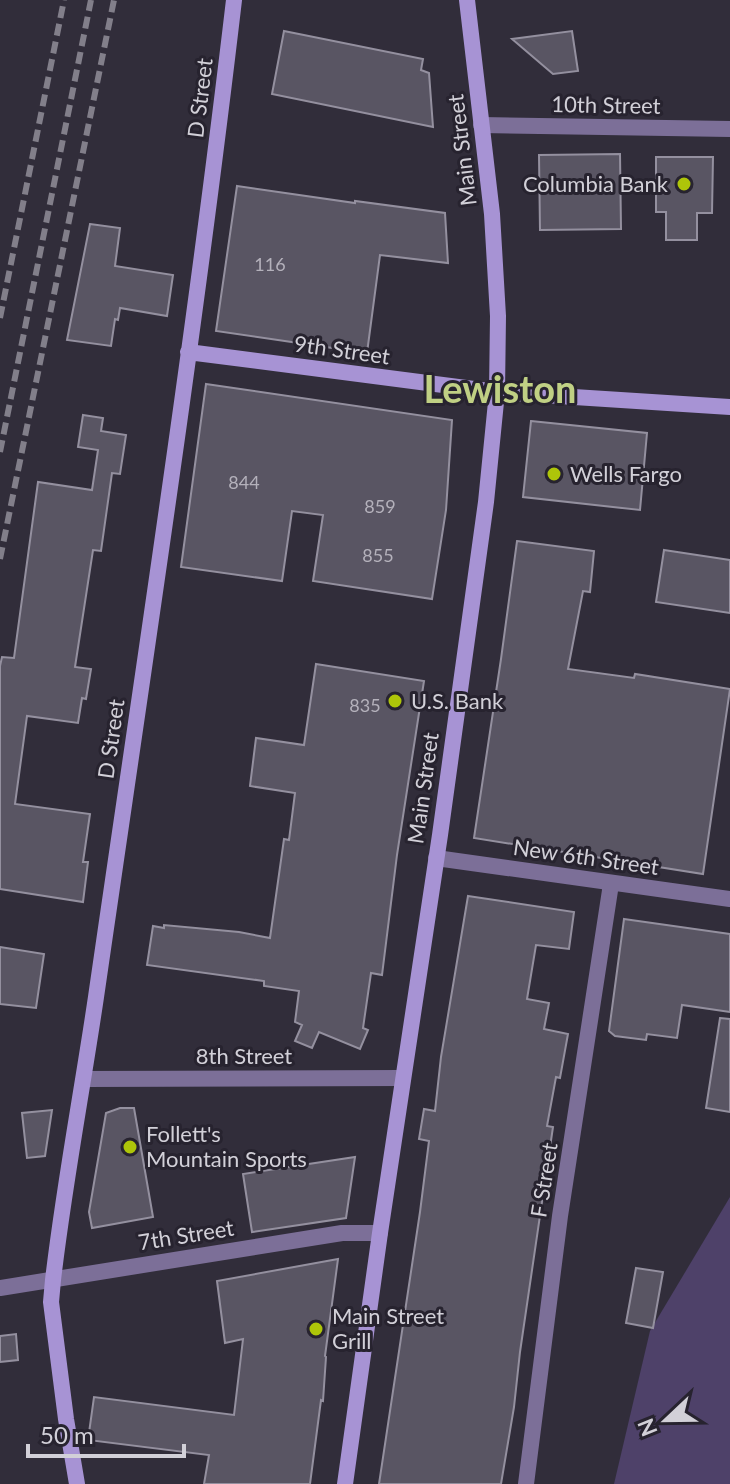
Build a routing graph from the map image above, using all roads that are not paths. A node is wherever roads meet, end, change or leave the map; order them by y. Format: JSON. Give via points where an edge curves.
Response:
{"nodes":[{"id":1,"x":234,"y":0,"type":"edge"},
{"id":2,"x":467,"y":0,"type":"edge"},
{"id":3,"x":481,"y":125,"type":"junction"},
{"id":4,"x":730,"y":129,"type":"edge"},
{"id":5,"x":188,"y":352,"type":"junction"},
{"id":6,"x":497,"y":392,"type":"junction"},
{"id":7,"x":730,"y":407,"type":"edge"},
{"id":8,"x":436,"y":858,"type":"junction"},
{"id":9,"x":611,"y":884,"type":"junction"},
{"id":10,"x":730,"y":898,"type":"edge"},
{"id":11,"x":403,"y":1078,"type":"junction"},
{"id":12,"x":84,"y":1079,"type":"junction"},
{"id":13,"x":380,"y":1233,"type":"junction"},
{"id":14,"x":53,"y":1280,"type":"junction"},
{"id":15,"x":0,"y":1288,"type":"edge"},
{"id":16,"x":77,"y":1484,"type":"edge"},
{"id":17,"x":345,"y":1484,"type":"edge"},
{"id":18,"x":526,"y":1484,"type":"edge"}],
"edges":[{"from":1,"to":5,"type":"main road","name":"D Street"},
{"from":2,"to":3,"type":"main road","name":"Main Street"},
{"from":3,"to":4,"type":"street","name":"10th Street"},
{"from":3,"to":6,"type":"main road","name":"Main Street","via":[[492,214]]},
{"from":5,"to":6,"type":"main road","name":"9th Street"},
{"from":5,"to":12,"type":"main road","name":"D Street"},
{"from":6,"to":7,"type":"main road","name":"9th Street"},
{"from":6,"to":8,"type":"main road","name":"Main Street"},
{"from":8,"to":9,"type":"street","name":"New 6th Street"},
{"from":8,"to":11,"type":"main road","name":"Main Street"},
{"from":9,"to":10,"type":"street","name":"New 6th Street"},
{"from":9,"to":18,"type":"street","name":"F Street"},
{"from":11,"to":12,"type":"street","name":"8th Street"},
{"from":11,"to":13,"type":"main road","name":"Main Street"},
{"from":12,"to":14,"type":"main road","name":"D Street"},
{"from":13,"to":14,"type":"street","name":"7th Street","via":[[342,1233]]},
{"from":13,"to":17,"type":"main road","name":"Main Street"},
{"from":14,"to":15,"type":"street","name":"7th Street"},
{"from":14,"to":16,"type":"main road","name":"D Street","via":[[51,1302]]}]}
